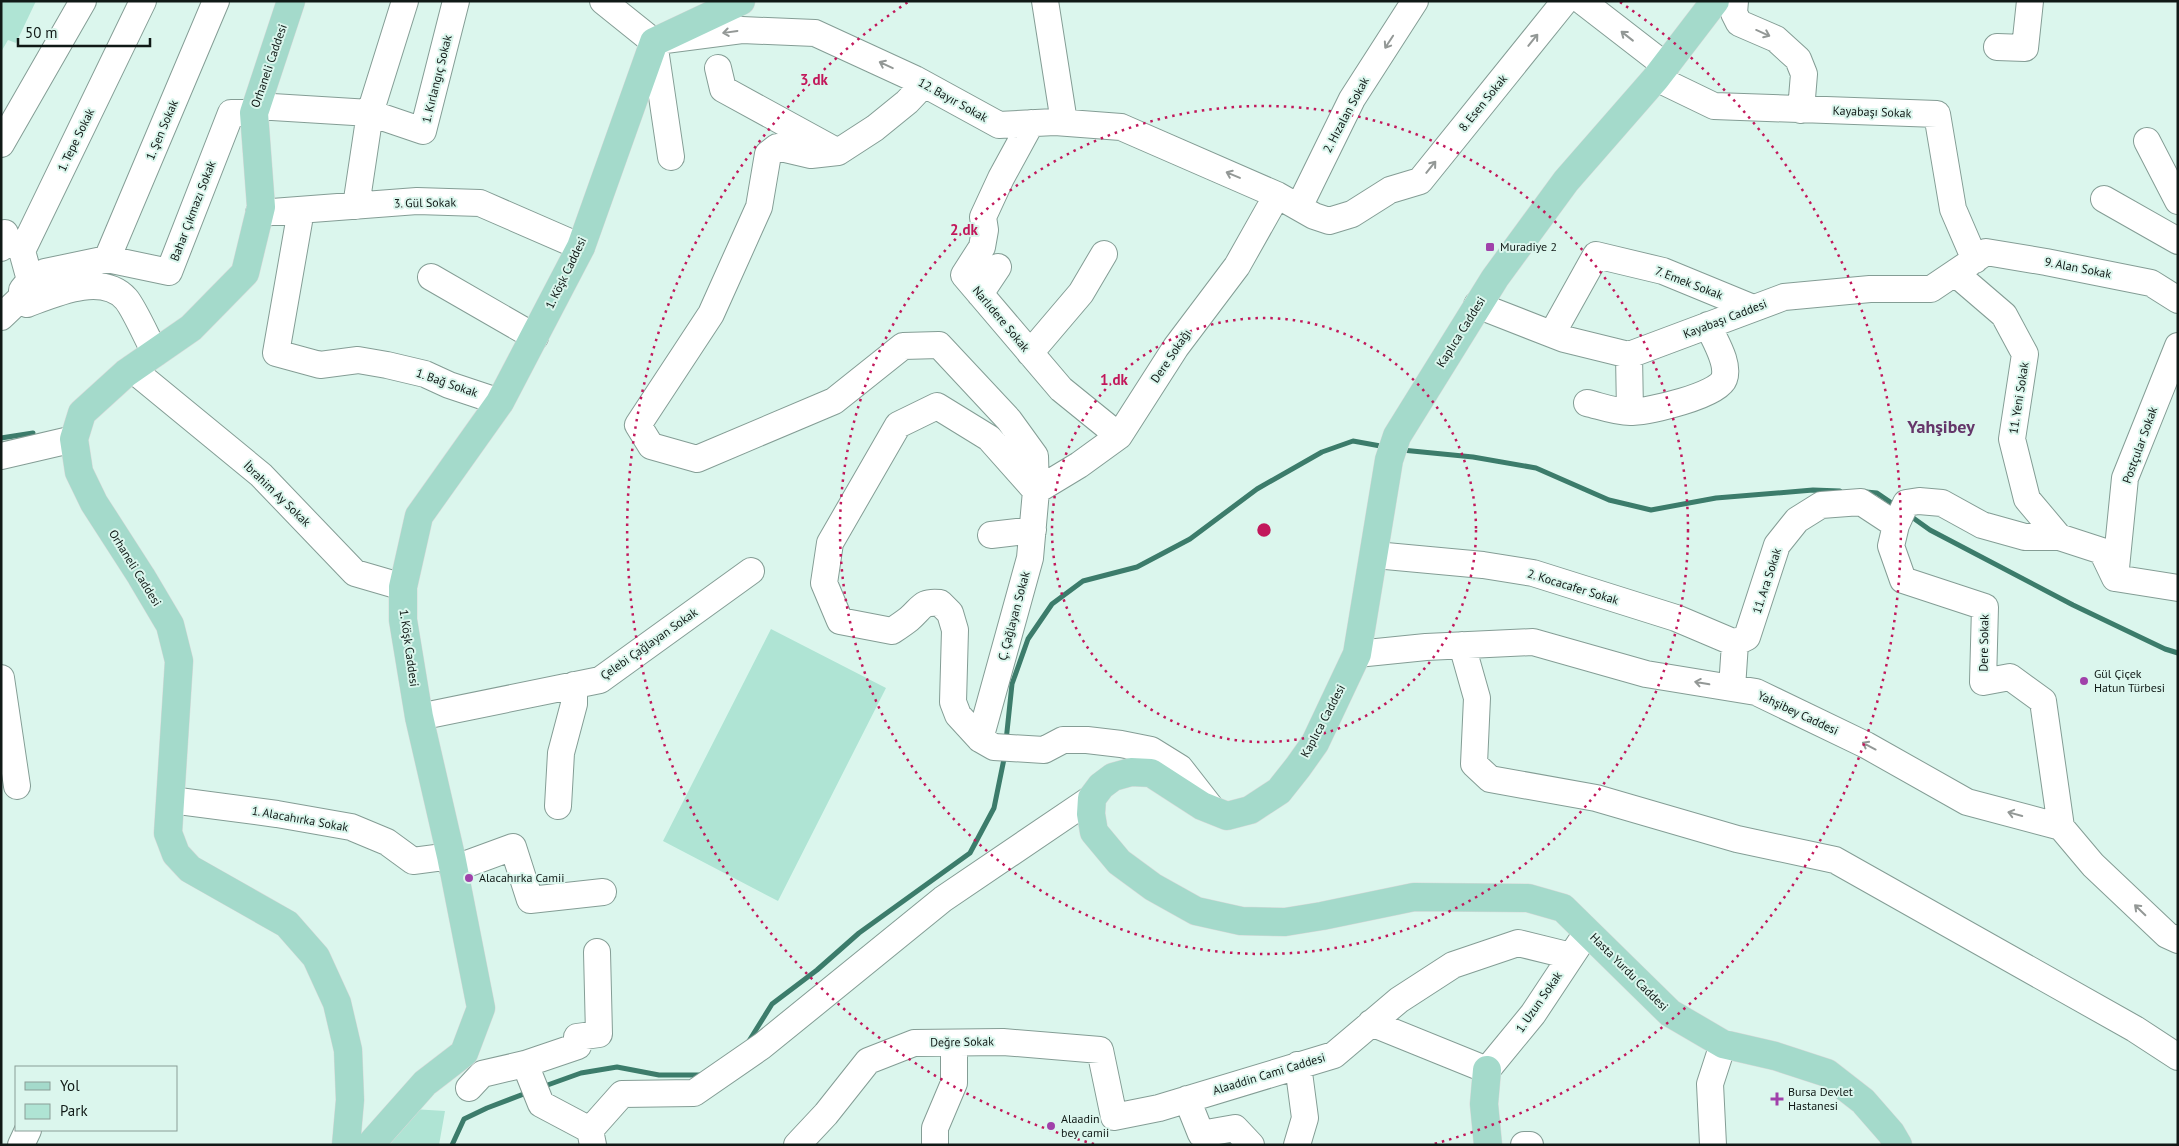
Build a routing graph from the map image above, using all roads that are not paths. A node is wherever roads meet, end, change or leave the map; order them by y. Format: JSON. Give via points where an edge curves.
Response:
{"nodes":[{"id":1,"x":83,"y":1,"type":"edge"},
{"id":2,"x":143,"y":1,"type":"edge"},
{"id":3,"x":216,"y":1,"type":"edge"},
{"id":4,"x":291,"y":1,"type":"edge"},
{"id":5,"x":405,"y":1,"type":"edge"},
{"id":6,"x":456,"y":1,"type":"edge"},
{"id":7,"x":603,"y":1,"type":"edge"},
{"id":8,"x":741,"y":1,"type":"edge"},
{"id":9,"x":1045,"y":1,"type":"edge"},
{"id":10,"x":1415,"y":1,"type":"edge"},
{"id":11,"x":1565,"y":1,"type":"edge"},
{"id":12,"x":1582,"y":1,"type":"edge"},
{"id":13,"x":1715,"y":1,"type":"edge"},
{"id":14,"x":1735,"y":1,"type":"edge"},
{"id":15,"x":2030,"y":1,"type":"edge"},
{"id":16,"x":654,"y":42,"type":"junction"},
{"id":17,"x":1997,"y":46,"type":"dead end"},
{"id":18,"x":718,"y":68,"type":"dead end"},
{"id":19,"x":1661,"y":72,"type":"junction"},
{"id":20,"x":924,"y":84,"type":"junction"},
{"id":21,"x":255,"y":109,"type":"junction"},
{"id":22,"x":1801,"y":110,"type":"junction"},
{"id":23,"x":370,"y":113,"type":"junction"},
{"id":24,"x":1064,"y":122,"type":"junction"},
{"id":25,"x":1031,"y":123,"type":"junction"},
{"id":26,"x":2148,"y":141,"type":"dead end"},
{"id":27,"x":1,"y":144,"type":"edge"},
{"id":28,"x":838,"y":152,"type":"junction"},
{"id":29,"x":671,"y":157,"type":"dead end"},
{"id":30,"x":2104,"y":199,"type":"dead end"},
{"id":31,"x":1288,"y":201,"type":"junction"},
{"id":32,"x":2178,"y":201,"type":"edge"},
{"id":33,"x":356,"y":206,"type":"junction"},
{"id":34,"x":301,"y":210,"type":"junction"},
{"id":35,"x":259,"y":213,"type":"junction"},
{"id":36,"x":1,"y":235,"type":"edge"},
{"id":37,"x":2178,"y":241,"type":"edge"},
{"id":38,"x":581,"y":247,"type":"junction"},
{"id":39,"x":1,"y":248,"type":"edge"},
{"id":40,"x":1104,"y":254,"type":"dead end"},
{"id":41,"x":108,"y":259,"type":"junction"},
{"id":42,"x":1965,"y":266,"type":"junction"},
{"id":43,"x":998,"y":267,"type":"dead end"},
{"id":44,"x":431,"y":277,"type":"dead end"},
{"id":45,"x":26,"y":294,"type":"junction"},
{"id":46,"x":980,"y":294,"type":"junction"},
{"id":47,"x":2178,"y":300,"type":"edge"},
{"id":48,"x":1477,"y":305,"type":"junction"},
{"id":49,"x":1753,"y":308,"type":"junction"},
{"id":50,"x":1,"y":317,"type":"edge"},
{"id":51,"x":1708,"y":325,"type":"junction"},
{"id":52,"x":1552,"y":334,"type":"junction"},
{"id":53,"x":535,"y":337,"type":"junction"},
{"id":54,"x":2178,"y":346,"type":"edge"},
{"id":55,"x":155,"y":353,"type":"junction"},
{"id":56,"x":1030,"y":353,"type":"junction"},
{"id":57,"x":1629,"y":355,"type":"junction"},
{"id":58,"x":132,"y":370,"type":"junction"},
{"id":59,"x":2172,"y":380,"type":"edge"},
{"id":60,"x":500,"y":402,"type":"junction"},
{"id":61,"x":1587,"y":403,"type":"dead end"},
{"id":62,"x":1630,"y":412,"type":"junction"},
{"id":63,"x":1119,"y":436,"type":"junction"},
{"id":64,"x":74,"y":439,"type":"junction"},
{"id":65,"x":1,"y":456,"type":"edge"},
{"id":66,"x":1036,"y":490,"type":"junction"},
{"id":67,"x":1901,"y":514,"type":"junction"},
{"id":68,"x":1032,"y":530,"type":"junction"},
{"id":69,"x":990,"y":535,"type":"dead end"},
{"id":70,"x":2059,"y":537,"type":"junction"},
{"id":71,"x":1375,"y":556,"type":"junction"},
{"id":72,"x":751,"y":571,"type":"dead end"},
{"id":73,"x":2115,"y":578,"type":"junction"},
{"id":74,"x":403,"y":587,"type":"junction"},
{"id":75,"x":2178,"y":588,"type":"edge"},
{"id":76,"x":1734,"y":643,"type":"junction"},
{"id":77,"x":1462,"y":645,"type":"junction"},
{"id":78,"x":1358,"y":654,"type":"junction"},
{"id":79,"x":1,"y":678,"type":"edge"},
{"id":80,"x":574,"y":685,"type":"junction"},
{"id":81,"x":1732,"y":688,"type":"junction"},
{"id":82,"x":419,"y":717,"type":"junction"},
{"id":83,"x":995,"y":745,"type":"junction"},
{"id":84,"x":18,"y":786,"type":"dead end"},
{"id":85,"x":1092,"y":798,"type":"junction"},
{"id":86,"x":170,"y":800,"type":"junction"},
{"id":87,"x":558,"y":806,"type":"dead end"},
{"id":88,"x":1214,"y":812,"type":"junction"},
{"id":89,"x":2061,"y":827,"type":"junction"},
{"id":90,"x":452,"y":862,"type":"junction"},
{"id":91,"x":604,"y":892,"type":"dead end"},
{"id":92,"x":1588,"y":931,"type":"junction"},
{"id":93,"x":2178,"y":940,"type":"edge"},
{"id":94,"x":597,"y":952,"type":"dead end"},
{"id":95,"x":1571,"y":956,"type":"junction"},
{"id":96,"x":1371,"y":1023,"type":"junction"},
{"id":97,"x":954,"y":1043,"type":"junction"},
{"id":98,"x":1723,"y":1044,"type":"junction"},
{"id":99,"x":2178,"y":1057,"type":"edge"},
{"id":100,"x":1298,"y":1065,"type":"junction"},
{"id":101,"x":527,"y":1069,"type":"junction"},
{"id":102,"x":1487,"y":1070,"type":"junction"},
{"id":103,"x":469,"y":1088,"type":"dead end"},
{"id":104,"x":1187,"y":1099,"type":"junction"},
{"id":105,"x":1114,"y":1117,"type":"joint"},
{"id":106,"x":28,"y":1131,"type":"edge"},
{"id":107,"x":591,"y":1138,"type":"edge"},
{"id":108,"x":21,"y":1145,"type":"edge"},
{"id":109,"x":346,"y":1145,"type":"edge"},
{"id":110,"x":370,"y":1145,"type":"edge"},
{"id":111,"x":797,"y":1145,"type":"edge"},
{"id":112,"x":935,"y":1145,"type":"edge"},
{"id":113,"x":1251,"y":1145,"type":"edge"},
{"id":114,"x":1297,"y":1145,"type":"edge"},
{"id":115,"x":1488,"y":1145,"type":"edge"},
{"id":116,"x":1524,"y":1145,"type":"edge"},
{"id":117,"x":1530,"y":1145,"type":"edge"},
{"id":118,"x":1713,"y":1145,"type":"edge"},
{"id":119,"x":1898,"y":1145,"type":"edge"}],
"edges":[{"from":1,"to":27,"type":"street"},
{"from":2,"to":45,"type":"street","name":"1. Tepe Sokak","via":[[22,251]]},
{"from":3,"to":41,"type":"street","name":"1. Şen Sokak"},
{"from":4,"to":21,"type":"main road","name":"Orhaneli Caddesi"},
{"from":5,"to":23,"type":"street"},
{"from":6,"to":23,"type":"street","name":"1. Kırlangıç Sokak","via":[[423,130]]},
{"from":7,"to":16,"type":"street"},
{"from":8,"to":16,"type":"main road"},
{"from":9,"to":24,"type":"street"},
{"from":10,"to":31,"type":"street","name":"2. Hızalan Sokak","one_way":true},
{"from":31,"to":11,"type":"street","name":"8. Esen Sokak","one_way":true,"via":[[1329,221],[1352,214],[1390,190],[1420,181]]},
{"from":19,"to":12,"type":"street","one_way":true},
{"from":13,"to":19,"type":"main road","name":"Kaplıca Caddesi"},
{"from":14,"to":22,"type":"street","one_way":true,"via":[[1734,13],[1739,23],[1776,39],[1798,59],[1804,74]]},
{"from":15,"to":17,"type":"street","via":[[2025,48]]},
{"from":20,"to":16,"type":"street","name":"12. Bayır Sokak","one_way":true,"via":[[815,33],[742,30]]},
{"from":16,"to":29,"type":"street"},
{"from":16,"to":38,"type":"main road","name":"1. Köşk Caddesi"},
{"from":18,"to":28,"type":"street","via":[[723,89]]},
{"from":19,"to":22,"type":"street","via":[[1714,106]]},
{"from":19,"to":48,"type":"main road","name":"Kaplıca Caddesi","via":[[1566,181]]},
{"from":20,"to":25,"type":"street","name":"12. Bayır Sokak","via":[[999,126]]},
{"from":20,"to":28,"type":"street","via":[[875,128]]},
{"from":21,"to":23,"type":"street"},
{"from":21,"to":35,"type":"main road","name":"Orhaneli Caddesi"},
{"from":21,"to":41,"type":"street","name":"Bahar Çıkmazı Sokak","via":[[231,113],[169,272]]},
{"from":22,"to":42,"type":"street","name":"Kayabaşı Sokak","via":[[1937,114]]},
{"from":23,"to":33,"type":"street"},
{"from":24,"to":25,"type":"street","name":"12. Bayır Sokak"},
{"from":31,"to":24,"type":"street","name":"12. Bayır Sokak","one_way":true,"via":[[1121,127]]},
{"from":25,"to":46,"type":"street","name":"Narlıdere Sokak","via":[[1000,178],[983,217],[982,247],[964,275]]},
{"from":26,"to":32,"type":"street"},
{"from":28,"to":66,"type":"street","name":"Ç. Çağlayan Sokak","via":[[811,155],[777,147],[768,154],[759,208],[711,314],[638,425],[651,446],[697,459],[834,401],[903,346],[939,345],[1009,420],[1035,456]]},
{"from":30,"to":37,"type":"street"},
{"from":31,"to":63,"type":"street","name":"Dere Sokağı","via":[[1176,347]]},
{"from":33,"to":34,"type":"street","name":"3. Gül Sokak"},
{"from":33,"to":38,"type":"street","name":"3. Gül Sokak","via":[[417,202],[480,203]]},
{"from":34,"to":35,"type":"street","name":"3. Gül Sokak"},
{"from":34,"to":60,"type":"street","name":"1. Bağ Sokak","via":[[276,353],[320,365],[358,360],[387,364],[425,374]]},
{"from":35,"to":55,"type":"main road","name":"Orhaneli Caddesi","via":[[245,273],[191,328]]},
{"from":36,"to":39,"type":"street","via":[[5,233]]},
{"from":38,"to":53,"type":"main road","name":"1. Köşk Caddesi"},
{"from":40,"to":56,"type":"street","via":[[1081,293]]},
{"from":41,"to":45,"type":"street","via":[[45,272]]},
{"from":42,"to":47,"type":"street","name":"9. Alan Sokak","via":[[1986,252],[2151,284]]},
{"from":42,"to":49,"type":"street","name":"Kayabaşı Caddesi","via":[[1931,289],[1870,289],[1784,297]]},
{"from":42,"to":70,"type":"street","name":"11. Yeni Sokak","via":[[2004,315],[2026,354],[2012,439],[2027,499]]},
{"from":43,"to":46,"type":"street"},
{"from":44,"to":53,"type":"street"},
{"from":45,"to":50,"type":"street"},
{"from":45,"to":55,"type":"street","via":[[95,286],[111,290],[126,298]]},
{"from":46,"to":56,"type":"street","name":"Narlıdere Sokak"},
{"from":48,"to":52,"type":"street"},
{"from":48,"to":71,"type":"main road","name":"Kaplıca Caddesi","via":[[1397,436],[1389,460]]},
{"from":49,"to":51,"type":"street","name":"Kayabaşı Caddesi"},
{"from":49,"to":52,"type":"street","name":"7. Emek Sokak","via":[[1663,271],[1596,255]]},
{"from":51,"to":57,"type":"street","name":"Kayabaşı Caddesi"},
{"from":51,"to":62,"type":"street","via":[[1726,367],[1724,380],[1700,396]]},
{"from":52,"to":57,"type":"street"},
{"from":53,"to":60,"type":"main road","name":"1. Köşk Caddesi"},
{"from":54,"to":59,"type":"street","name":"Postçular Sokak"},
{"from":55,"to":58,"type":"main road","name":"Orhaneli Caddesi"},
{"from":56,"to":63,"type":"street","name":"Narlıdere Sokak","via":[[1061,389]]},
{"from":57,"to":62,"type":"street"},
{"from":58,"to":64,"type":"main road","name":"Orhaneli Caddesi","via":[[82,413]]},
{"from":58,"to":74,"type":"street","name":"İbrahim Ay Sokak","via":[[261,475],[355,573]]},
{"from":59,"to":73,"type":"street","name":"Postçular Sokak","via":[[2126,478]]},
{"from":60,"to":74,"type":"main road","name":"1. Köşk Caddesi","via":[[419,516]]},
{"from":61,"to":62,"type":"street"},
{"from":63,"to":66,"type":"street","name":"Dere Sokağı"},
{"from":64,"to":65,"type":"street"},
{"from":64,"to":86,"type":"main road","name":"Orhaneli Caddesi","via":[[79,472],[94,503],[170,624],[179,660]]},
{"from":66,"to":68,"type":"street","name":"Ç. Çağlayan Sokak"},
{"from":66,"to":83,"type":"street","via":[[989,438],[937,406],[898,426],[830,543],[824,583],[840,621],[892,630],[929,602],[940,603],[950,614],[955,630],[953,702],[958,715]]},
{"from":67,"to":70,"type":"street","via":[[1919,501],[1942,503],[1982,525],[2025,537]]},
{"from":67,"to":76,"type":"street","name":"11. Ara Sokak","via":[[1861,502],[1821,505],[1797,520],[1777,545],[1747,637]]},
{"from":67,"to":89,"type":"street","name":"Dere Sokak","via":[[1891,546],[1903,580],[1984,607],[1983,682],[2010,677],[2043,701]]},
{"from":68,"to":69,"type":"street"},
{"from":68,"to":83,"type":"street","name":"Ç. Çağlayan Sokak","via":[[1030,558]]},
{"from":70,"to":73,"type":"street","via":[[2102,551]]},
{"from":71,"to":76,"type":"street","name":"2. Kocacafer Sokak","via":[[1533,573],[1676,618]]},
{"from":71,"to":78,"type":"main road","name":"Kaplıca Caddesi"},
{"from":72,"to":80,"type":"street","name":"Çelebi Çağlayan Sokak","via":[[600,680]]},
{"from":73,"to":75,"type":"street"},
{"from":74,"to":82,"type":"main road","name":"1. Köşk Caddesi","via":[[402,620]]},
{"from":76,"to":81,"type":"street"},
{"from":77,"to":78,"type":"street","name":"Yahşibey Caddesi"},
{"from":81,"to":77,"type":"street","name":"Yahşibey Caddesi","one_way":true,"via":[[1646,674],[1533,642]]},
{"from":77,"to":99,"type":"street","via":[[1478,698],[1474,764],[1490,779],[1596,798],[1738,839],[1835,860]]},
{"from":78,"to":88,"type":"main road","name":"Kaplıca Caddesi","via":[[1315,743],[1279,791],[1250,810],[1227,816]]},
{"from":79,"to":84,"type":"street"},
{"from":80,"to":82,"type":"street","name":"Çelebi Çağlayan Sokak"},
{"from":80,"to":87,"type":"street","via":[[574,704],[561,753]]},
{"from":89,"to":81,"type":"street","name":"Yahşibey Caddesi","one_way":true,"via":[[1967,802],[1858,741],[1756,692]]},
{"from":82,"to":90,"type":"main road","name":"1. Köşk Caddesi"},
{"from":83,"to":88,"type":"street","via":[[1044,750],[1063,740],[1087,740],[1151,750],[1180,768]]},
{"from":85,"to":88,"type":"main road","name":"Kaplıca Caddesi","via":[[1113,777],[1131,772],[1151,773]]},
{"from":85,"to":92,"type":"main road","via":[[1094,832],[1119,862],[1153,888],[1196,911],[1241,921],[1285,922],[1414,896],[1528,898],[1563,908]]},
{"from":85,"to":107,"type":"street","via":[[942,899],[762,1046],[694,1093],[622,1094]]},
{"from":86,"to":90,"type":"street","name":"1. Alacahırka Sokak","via":[[351,827],[387,842],[414,861]]},
{"from":86,"to":109,"type":"main road","name":"Orhaneli Caddesi","via":[[168,833],[176,854],[190,868],[287,924],[316,957],[337,1002],[348,1050],[350,1100]]},
{"from":93,"to":89,"type":"street","one_way":true,"via":[[2167,935],[2107,878]]},
{"from":90,"to":91,"type":"street","name":"1. Alacahırka Sokak","via":[[512,847],[530,900]]},
{"from":90,"to":110,"type":"main road","name":"1. Köşk Caddesi","via":[[481,1008],[464,1053],[425,1083]]},
{"from":92,"to":95,"type":"street","name":"1. Uzun Sokak"},
{"from":92,"to":98,"type":"main road","name":"Hasta Yurdu Caddesi","via":[[1670,1013]]},
{"from":94,"to":101,"type":"street","via":[[600,1034],[577,1036],[578,1046]]},
{"from":95,"to":96,"type":"street","name":"Alaaddin Cami Caddesi","via":[[1518,943],[1453,965],[1399,1000]]},
{"from":95,"to":102,"type":"street","name":"1. Uzun Sokak","via":[[1533,1014]]},
{"from":96,"to":100,"type":"street","name":"Alaaddin Cami Caddesi","via":[[1334,1055]]},
{"from":96,"to":102,"type":"street"},
{"from":97,"to":105,"type":"street","name":"Değre Sokak","via":[[1003,1042],[1100,1050]]},
{"from":97,"to":111,"type":"street","name":"Değre Sokak","via":[[914,1043],[868,1061]]},
{"from":97,"to":112,"type":"street","via":[[954,1083],[935,1128]]},
{"from":98,"to":118,"type":"street","via":[[1710,1084]]},
{"from":98,"to":119,"type":"main road","name":"Hasta Yurdu Caddesi","via":[[1827,1073],[1863,1101]]},
{"from":100,"to":104,"type":"street","name":"Alaaddin Cami Caddesi"},
{"from":100,"to":114,"type":"street","via":[[1305,1118]]},
{"from":101,"to":103,"type":"street","via":[[482,1074]]},
{"from":101,"to":107,"type":"street","via":[[541,1104]]},
{"from":102,"to":115,"type":"main road","via":[[1484,1104]]},
{"from":104,"to":105,"type":"street","name":"Alaaddin Cami Caddesi"},
{"from":104,"to":113,"type":"street","via":[[1201,1134],[1235,1128]]},
{"from":106,"to":108,"type":"street"},
{"from":116,"to":117,"type":"street"}]}
